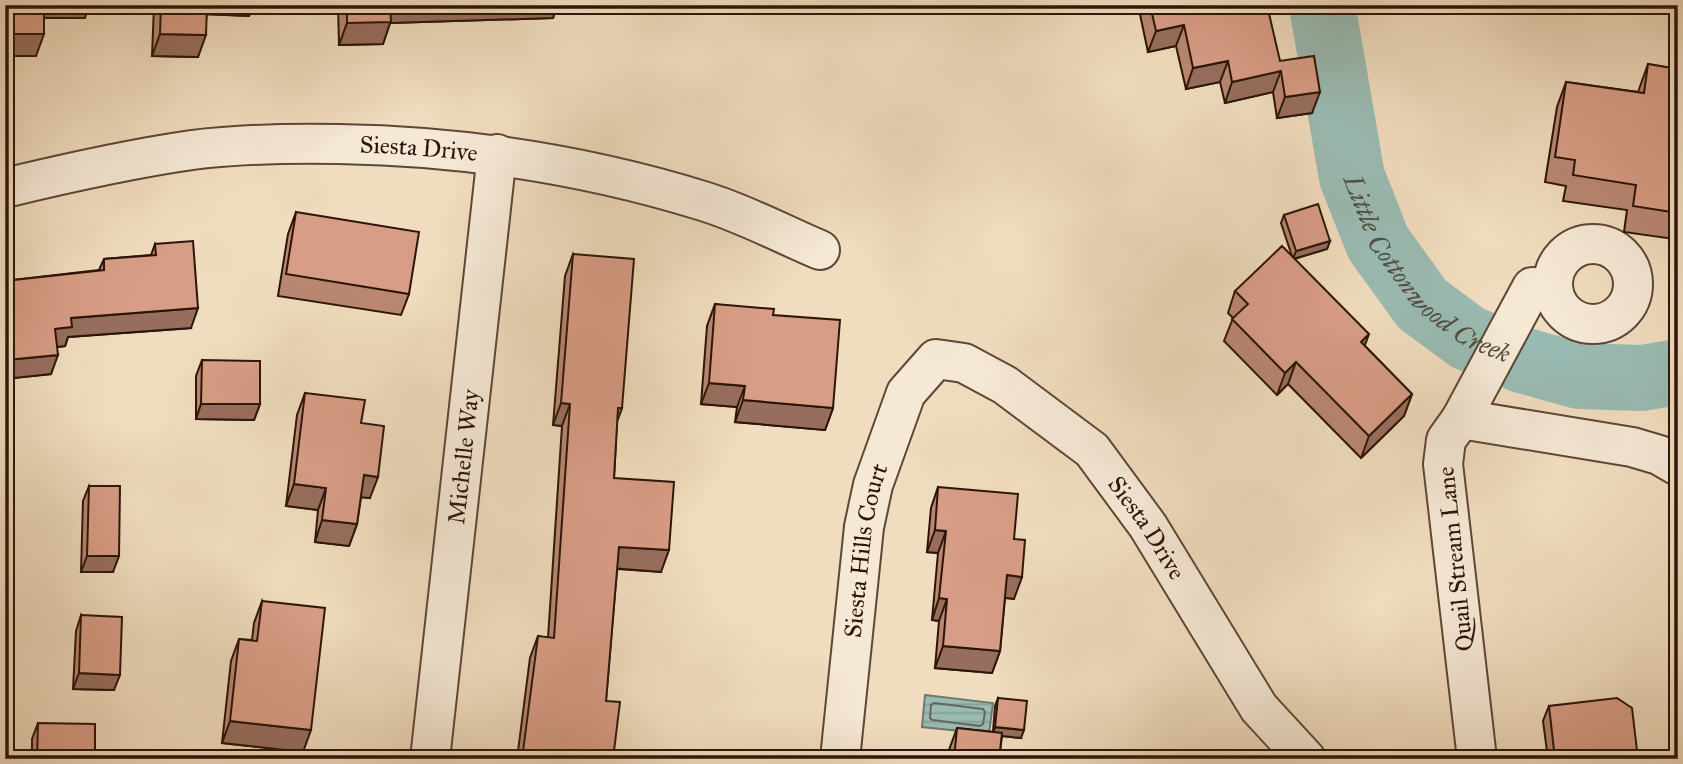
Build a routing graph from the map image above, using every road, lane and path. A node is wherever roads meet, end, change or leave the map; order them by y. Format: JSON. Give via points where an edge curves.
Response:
{"nodes":[{"id":1,"x":498,"y":154,"type":"junction"},
{"id":2,"x":5,"y":188,"type":"edge"},
{"id":3,"x":820,"y":250,"type":"dead end"},
{"id":4,"x":1553,"y":288,"type":"dead end"},
{"id":5,"x":936,"y":359,"type":"joint"},
{"id":6,"x":1461,"y":419,"type":"junction"},
{"id":7,"x":1678,"y":466,"type":"edge"},
{"id":8,"x":430,"y":759,"type":"edge"},
{"id":9,"x":840,"y":759,"type":"edge"},
{"id":10,"x":1306,"y":759,"type":"edge"},
{"id":11,"x":1477,"y":759,"type":"edge"}],
"edges":[{"from":1,"to":2,"type":"street","name":"Siesta Drive","via":[[397,145],[282,143],[105,164]]},
{"from":1,"to":3,"type":"street","name":"Siesta Drive","via":[[606,174],[706,202]]},
{"from":1,"to":8,"type":"street","name":"Michelle Way"},
{"from":4,"to":6,"type":"street","name":"Quail Stream Lane","via":[[1532,287]]},
{"from":5,"to":9,"type":"street","name":"Siesta Hills Court","via":[[906,393],[873,485],[864,527]]},
{"from":5,"to":10,"type":"street","name":"Siesta Drive","via":[[964,363],[1005,385],[1092,450],[1148,526],[1259,708]]},
{"from":6,"to":7,"type":"street","via":[[1632,447]]},
{"from":6,"to":11,"type":"street","name":"Quail Stream Lane","via":[[1446,440],[1443,464]]}]}
